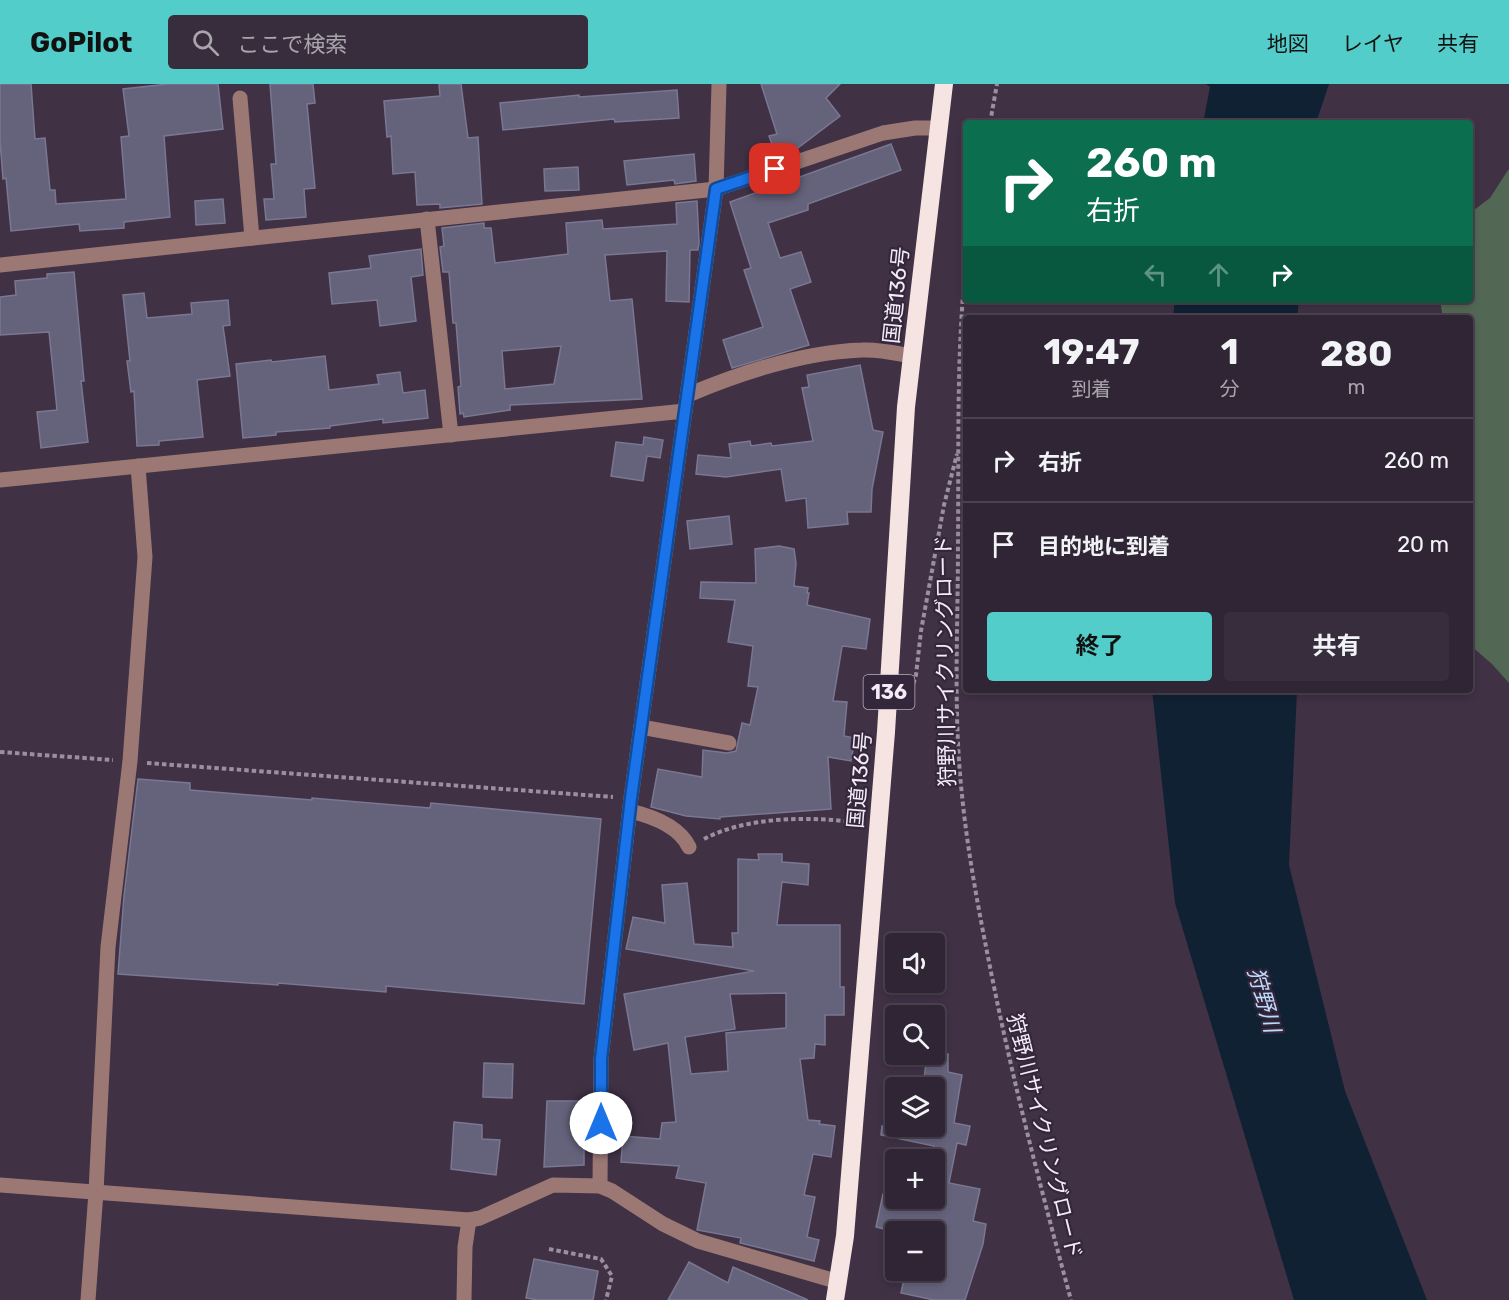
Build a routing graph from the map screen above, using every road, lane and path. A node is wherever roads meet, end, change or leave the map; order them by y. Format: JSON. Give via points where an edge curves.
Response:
{"nodes":[{"id":1,"x":719,"y":84,"type":"edge"},
{"id":2,"x":944,"y":84,"type":"edge"},
{"id":3,"x":997,"y":84,"type":"edge"},
{"id":4,"x":240,"y":98,"type":"dead end"},
{"id":5,"x":991,"y":120,"type":"edge"},
{"id":6,"x":938,"y":128,"type":"junction"},
{"id":7,"x":716,"y":189,"type":"junction"},
{"id":8,"x":427,"y":219,"type":"junction"},
{"id":9,"x":252,"y":238,"type":"junction"},
{"id":10,"x":0,"y":265,"type":"edge"},
{"id":11,"x":963,"y":303,"type":"edge"},
{"id":12,"x":912,"y":356,"type":"junction"},
{"id":13,"x":688,"y":395,"type":"junction"},
{"id":14,"x":686,"y":411,"type":"junction"},
{"id":15,"x":451,"y":435,"type":"junction"},
{"id":16,"x":959,"y":448,"type":"junction"},
{"id":17,"x":138,"y":466,"type":"junction"},
{"id":18,"x":0,"y":480,"type":"edge"},
{"id":19,"x":909,"y":699,"type":"dead end"},
{"id":20,"x":641,"y":727,"type":"junction"},
{"id":21,"x":729,"y":742,"type":"dead end"},
{"id":22,"x":0,"y":752,"type":"edge"},
{"id":23,"x":130,"y":761,"type":"junction"},
{"id":24,"x":631,"y":804,"type":"junction"},
{"id":25,"x":862,"y":824,"type":"dead end"},
{"id":26,"x":689,"y":847,"type":"joint"},
{"id":27,"x":0,"y":1185,"type":"edge"},
{"id":28,"x":600,"y":1186,"type":"junction"},
{"id":29,"x":96,"y":1192,"type":"junction"},
{"id":30,"x":469,"y":1220,"type":"junction"},
{"id":31,"x":549,"y":1249,"type":"dead end"},
{"id":32,"x":837,"y":1291,"type":"edge"},
{"id":33,"x":88,"y":1300,"type":"edge"},
{"id":34,"x":464,"y":1300,"type":"edge"},
{"id":35,"x":606,"y":1300,"type":"edge"},
{"id":36,"x":1071,"y":1300,"type":"edge"}],
"edges":[{"from":1,"to":7,"type":"street"},
{"from":2,"to":6,"type":"highway","name":"国道136号","number":"136"},
{"from":3,"to":5,"type":"path"},
{"from":4,"to":9,"type":"street"},
{"from":6,"to":7,"type":"street","via":[[883,133]]},
{"from":6,"to":12,"type":"highway","name":"国道136号","number":"136"},
{"from":7,"to":8,"type":"street"},
{"from":7,"to":13,"type":"street"},
{"from":8,"to":9,"type":"street"},
{"from":8,"to":15,"type":"street"},
{"from":9,"to":10,"type":"street"},
{"from":11,"to":16,"type":"path","name":"狩野川サイクリングロード"},
{"from":12,"to":13,"type":"street","via":[[861,350],[824,354],[790,361]]},
{"from":12,"to":32,"type":"highway","name":"国道136号","number":"136","via":[[886,732],[845,1236]]},
{"from":13,"to":14,"type":"street"},
{"from":14,"to":15,"type":"street"},
{"from":14,"to":20,"type":"street"},
{"from":15,"to":17,"type":"street"},
{"from":16,"to":19,"type":"path","via":[[944,506]]},
{"from":16,"to":36,"type":"path","name":"狩野川サイクリングロード","via":[[957,719],[962,794],[981,924],[1001,1024],[1026,1135]]},
{"from":17,"to":18,"type":"street"},
{"from":17,"to":23,"type":"street","via":[[145,557]]},
{"from":20,"to":21,"type":"street"},
{"from":20,"to":24,"type":"street"},
{"from":22,"to":23,"type":"path"},
{"from":23,"to":24,"type":"path"},
{"from":23,"to":29,"type":"street","via":[[108,947]]},
{"from":24,"to":26,"type":"street","via":[[675,830]]},
{"from":24,"to":28,"type":"street","via":[[601,1059]]},
{"from":25,"to":26,"type":"path","via":[[828,819],[766,822],[712,834]]},
{"from":27,"to":29,"type":"street"},
{"from":28,"to":30,"type":"street","via":[[554,1185]]},
{"from":28,"to":32,"type":"street","via":[[698,1241]]},
{"from":29,"to":30,"type":"street"},
{"from":29,"to":33,"type":"street"},
{"from":30,"to":34,"type":"street"},
{"from":31,"to":35,"type":"path","via":[[601,1258],[612,1276]]}]}
